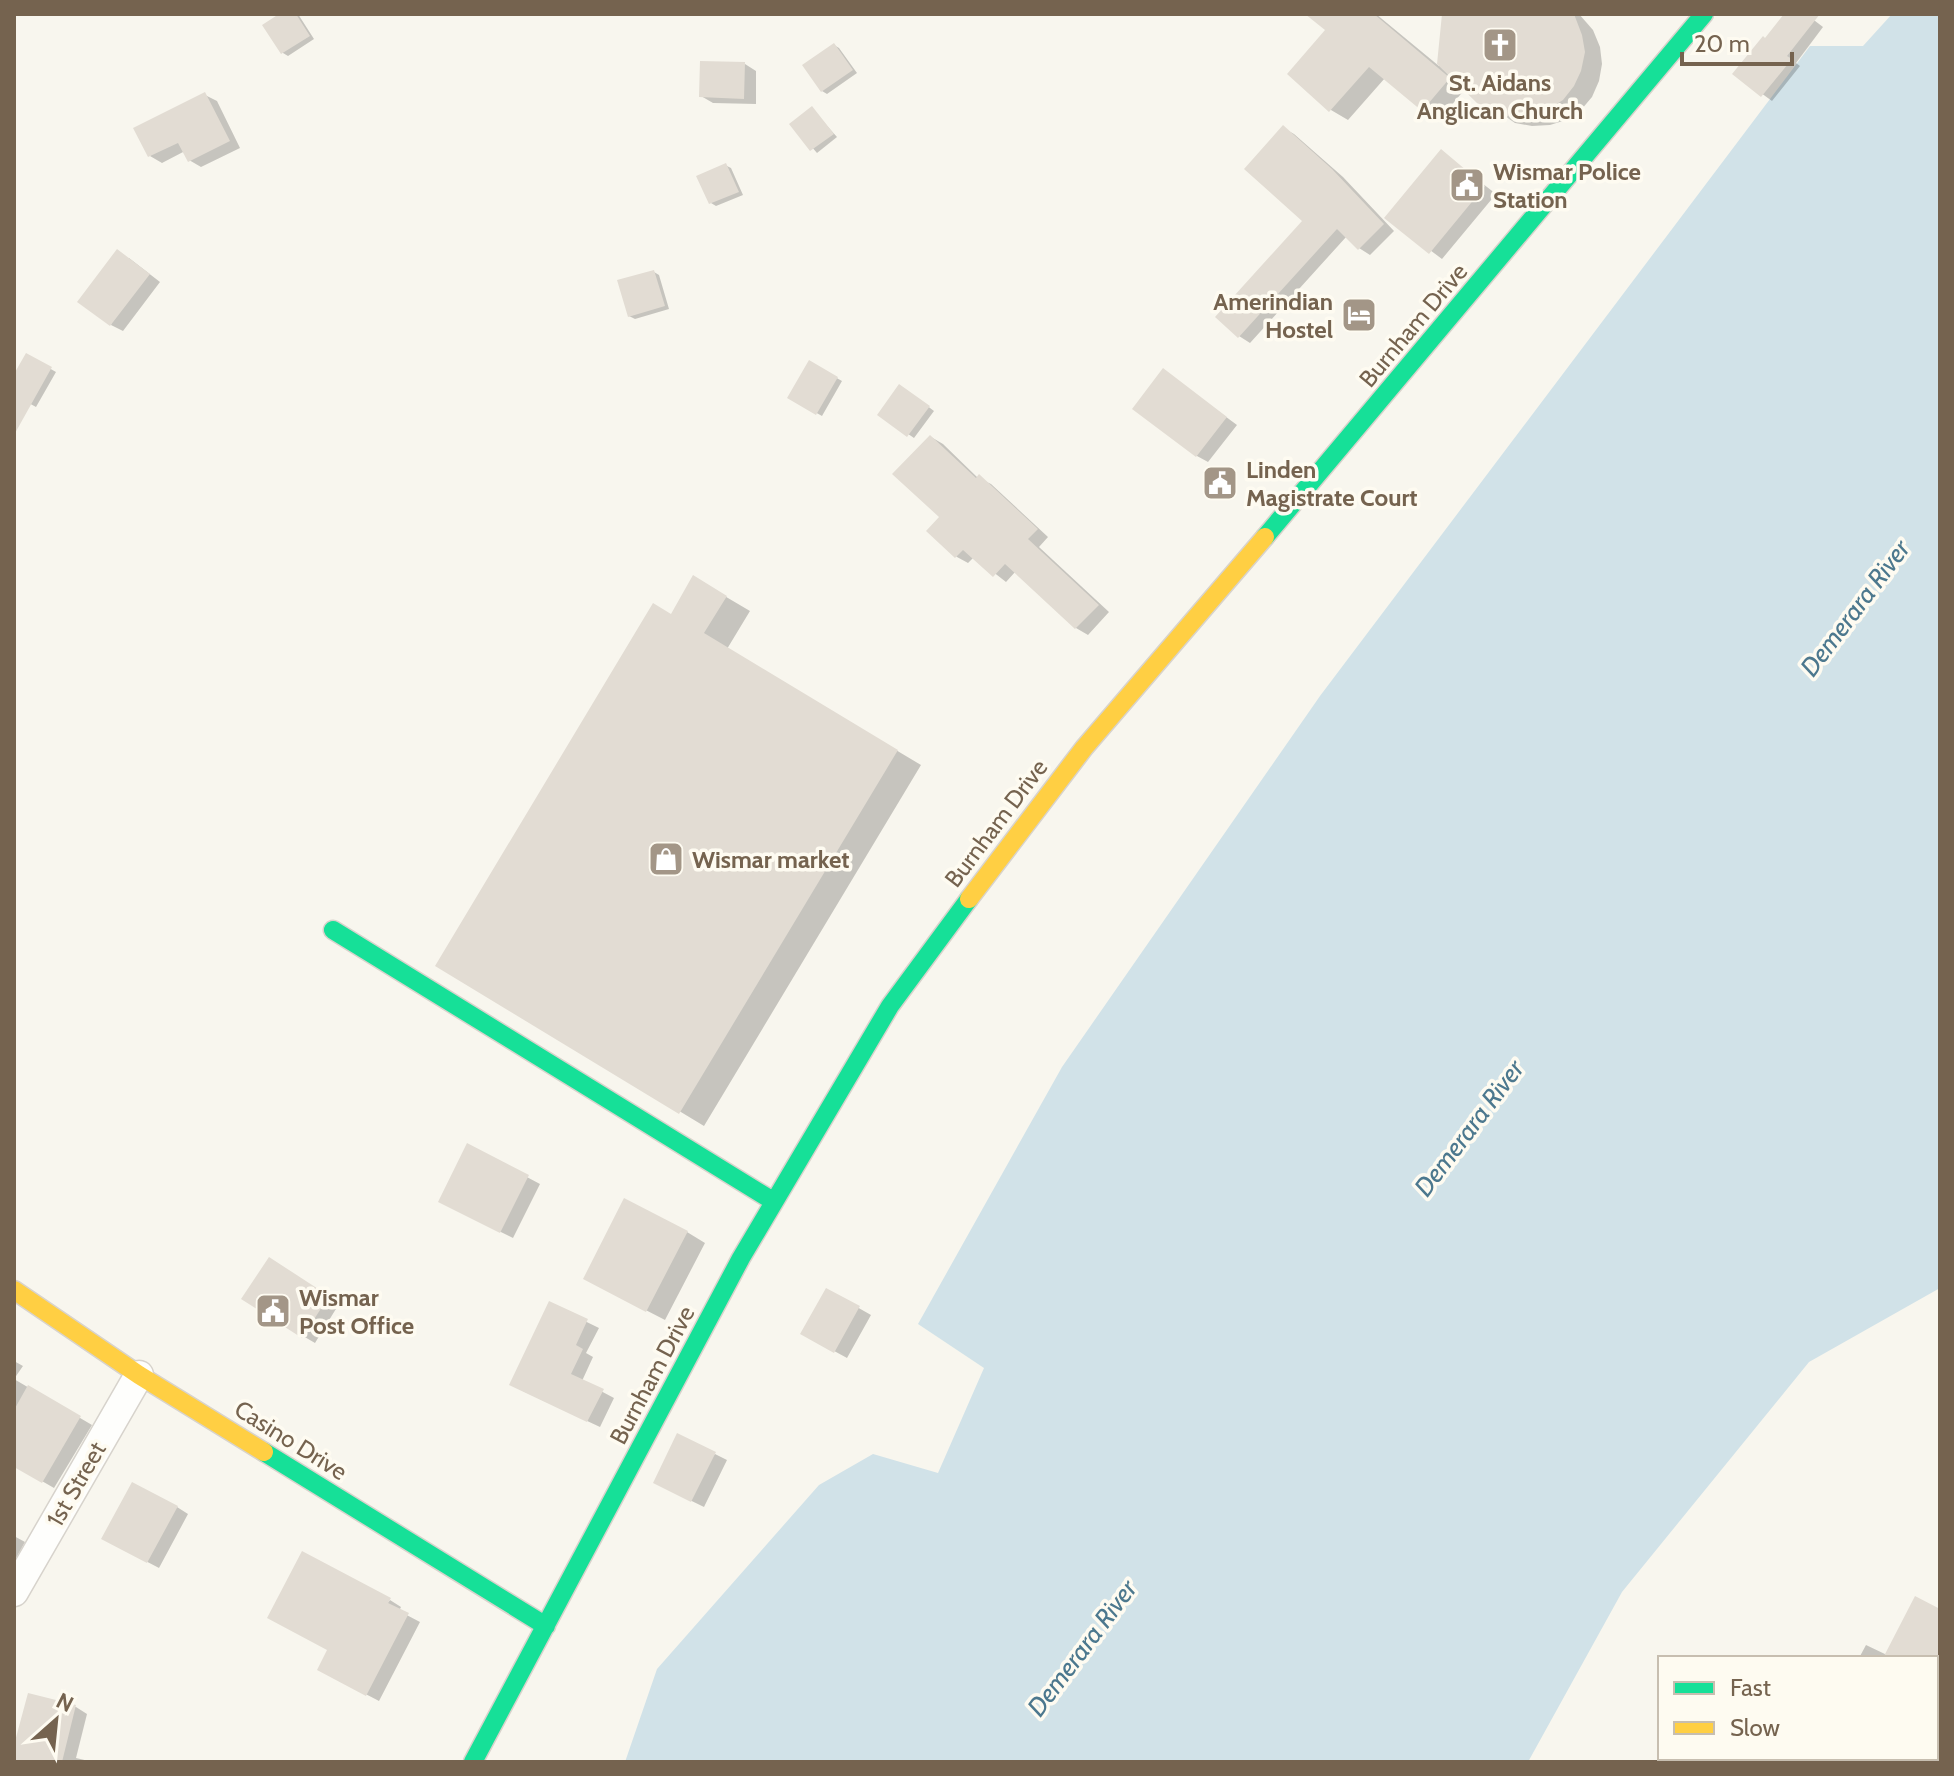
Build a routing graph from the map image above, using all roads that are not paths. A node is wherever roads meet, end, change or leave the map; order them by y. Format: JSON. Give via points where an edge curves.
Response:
{"nodes":[{"id":1,"x":1704,"y":14,"type":"edge"},
{"id":2,"x":333,"y":930,"type":"dead end"},
{"id":3,"x":773,"y":1201,"type":"junction"},
{"id":4,"x":14,"y":1290,"type":"edge"},
{"id":5,"x":139,"y":1375,"type":"junction"},
{"id":6,"x":14,"y":1592,"type":"edge"},
{"id":7,"x":546,"y":1626,"type":"junction"},
{"id":8,"x":473,"y":1762,"type":"edge"}],
"edges":[{"from":1,"to":3,"type":"street","name":"Burnham Drive","via":[[1050,791],[890,1006]]},
{"from":2,"to":3,"type":"street"},
{"from":3,"to":7,"type":"street","name":"Burnham Drive"},
{"from":4,"to":5,"type":"street","name":"Casino Drive"},
{"from":5,"to":6,"type":"street","name":"1st Street"},
{"from":5,"to":7,"type":"street","name":"Casino Drive"},
{"from":7,"to":8,"type":"street","name":"Burnham Drive"}]}
